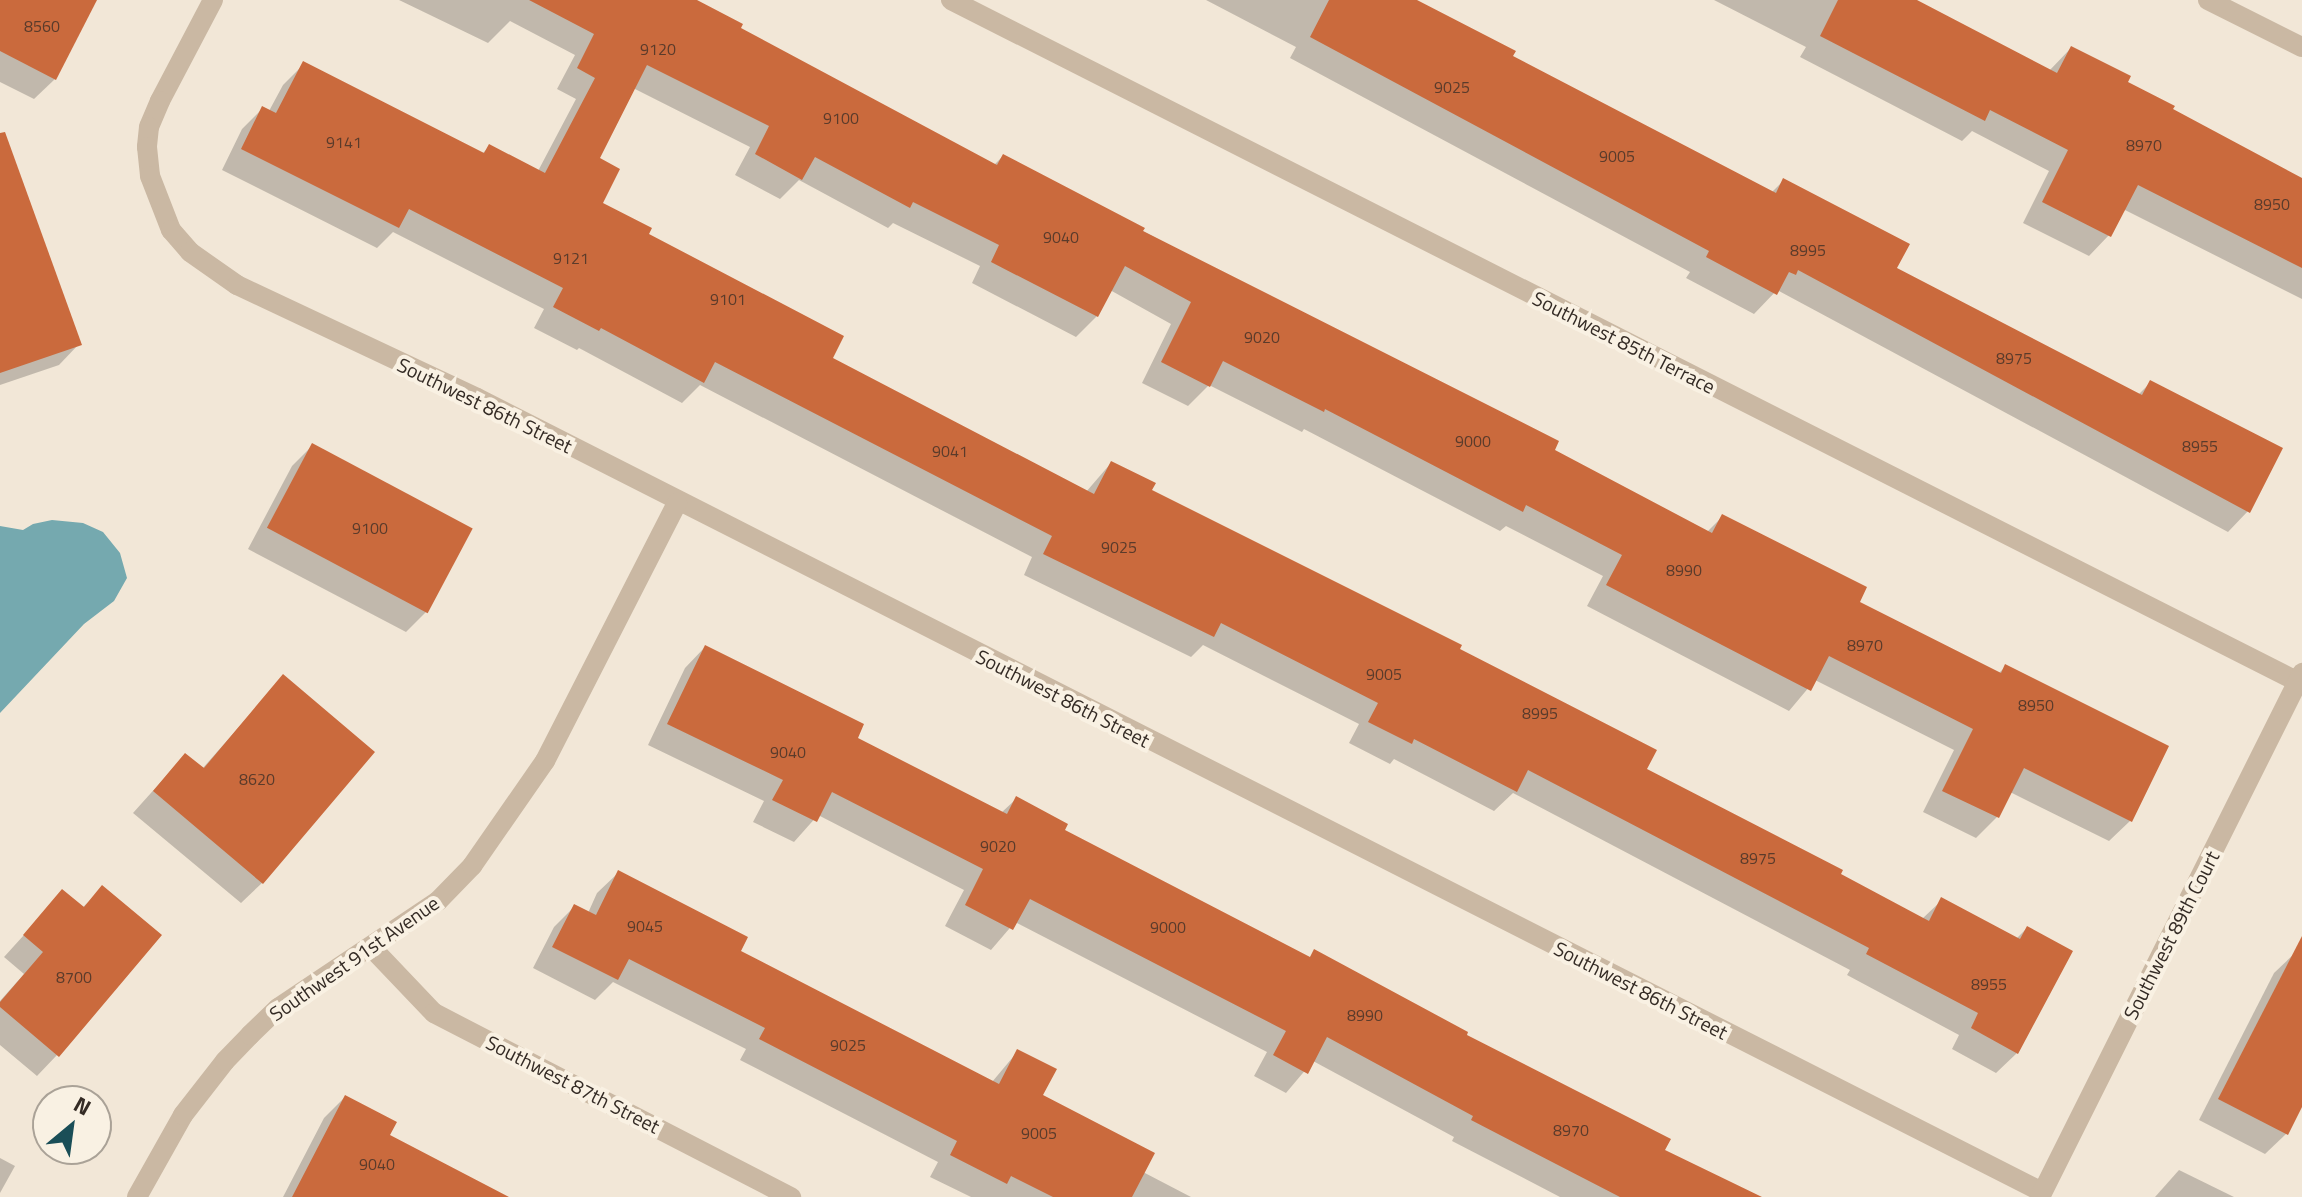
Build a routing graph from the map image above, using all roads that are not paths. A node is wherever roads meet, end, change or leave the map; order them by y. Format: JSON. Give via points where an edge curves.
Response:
{"nodes":[{"id":1,"x":213,"y":0,"type":"edge"},
{"id":2,"x":951,"y":0,"type":"edge"},
{"id":3,"x":2208,"y":0,"type":"edge"},
{"id":4,"x":2302,"y":47,"type":"edge"},
{"id":5,"x":677,"y":503,"type":"junction"},
{"id":6,"x":2300,"y":678,"type":"edge"},
{"id":7,"x":372,"y":948,"type":"junction"},
{"id":8,"x":2041,"y":1194,"type":"edge"},
{"id":9,"x":137,"y":1197,"type":"edge"},
{"id":10,"x":791,"y":1197,"type":"edge"}],
"edges":[{"from":1,"to":5,"type":"street","name":"Southwest 86th Street","via":[[149,127],[150,176],[171,230],[211,268],[268,301],[477,398]]},
{"from":2,"to":6,"type":"street","name":"Southwest 85th Terrace"},
{"from":3,"to":4,"type":"street"},
{"from":5,"to":7,"type":"street","name":"Southwest 91st Avenue","via":[[545,761],[506,821],[447,893]]},
{"from":5,"to":8,"type":"street","name":"Southwest 86th Street"},
{"from":6,"to":8,"type":"street","name":"Southwest 89th Court"},
{"from":7,"to":9,"type":"street","name":"Southwest 91st Avenue","via":[[278,1008],[225,1061],[183,1115]]},
{"from":7,"to":10,"type":"street","name":"Southwest 87th Street","via":[[434,1013]]}]}
